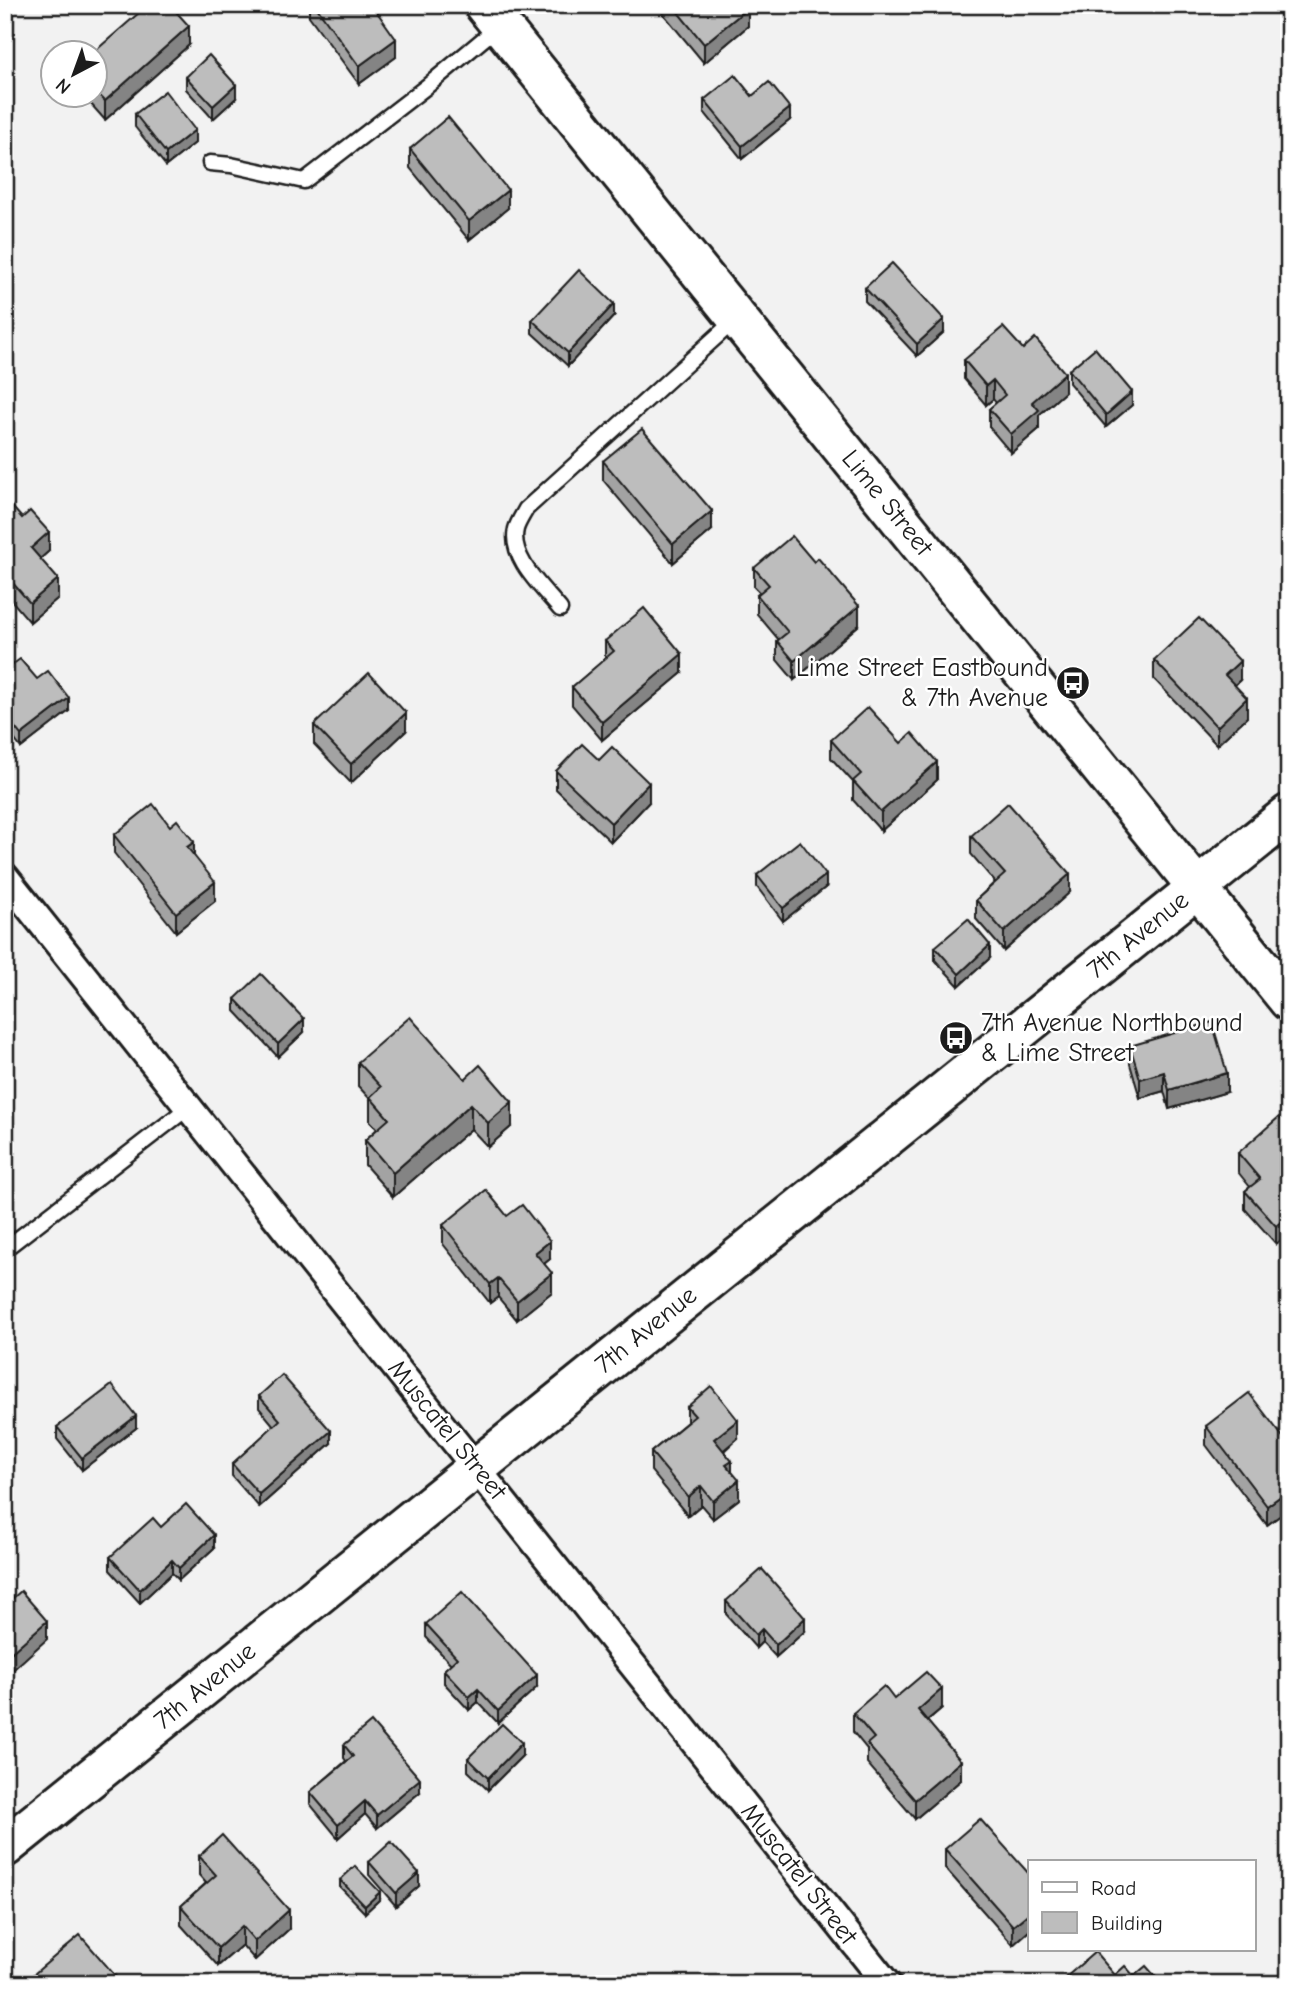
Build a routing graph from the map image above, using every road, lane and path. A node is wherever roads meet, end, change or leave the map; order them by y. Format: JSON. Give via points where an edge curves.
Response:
{"nodes":[{"id":1,"x":492,"y":15,"type":"edge"},
{"id":2,"x":210,"y":163,"type":"dead end"},
{"id":3,"x":737,"y":318,"type":"junction"},
{"id":4,"x":560,"y":609,"type":"dead end"},
{"id":5,"x":1289,"y":814,"type":"edge"},
{"id":6,"x":5,"y":877,"type":"edge"},
{"id":7,"x":1198,"y":887,"type":"junction"},
{"id":8,"x":1289,"y":1001,"type":"edge"},
{"id":9,"x":189,"y":1107,"type":"junction"},
{"id":10,"x":5,"y":1249,"type":"edge"},
{"id":11,"x":476,"y":1466,"type":"junction"},
{"id":12,"x":5,"y":1847,"type":"edge"},
{"id":13,"x":887,"y":1984,"type":"edge"}],
"edges":[{"from":1,"to":2,"type":"lane","via":[[426,87],[304,181]]},
{"from":1,"to":3,"type":"street","name":"Lime Street"},
{"from":3,"to":4,"type":"lane","via":[[526,509],[516,528],[515,548]]},
{"from":3,"to":7,"type":"street","name":"Lime Street"},
{"from":5,"to":7,"type":"street","name":"7th Avenue"},
{"from":6,"to":9,"type":"street","name":"Muscatel Street"},
{"from":7,"to":8,"type":"street","name":"Lime Street"},
{"from":7,"to":11,"type":"street","name":"7th Avenue"},
{"from":9,"to":10,"type":"lane"},
{"from":9,"to":11,"type":"street","name":"Muscatel Street"},
{"from":11,"to":12,"type":"street","name":"7th Avenue"},
{"from":11,"to":13,"type":"street","name":"Muscatel Street"}]}
